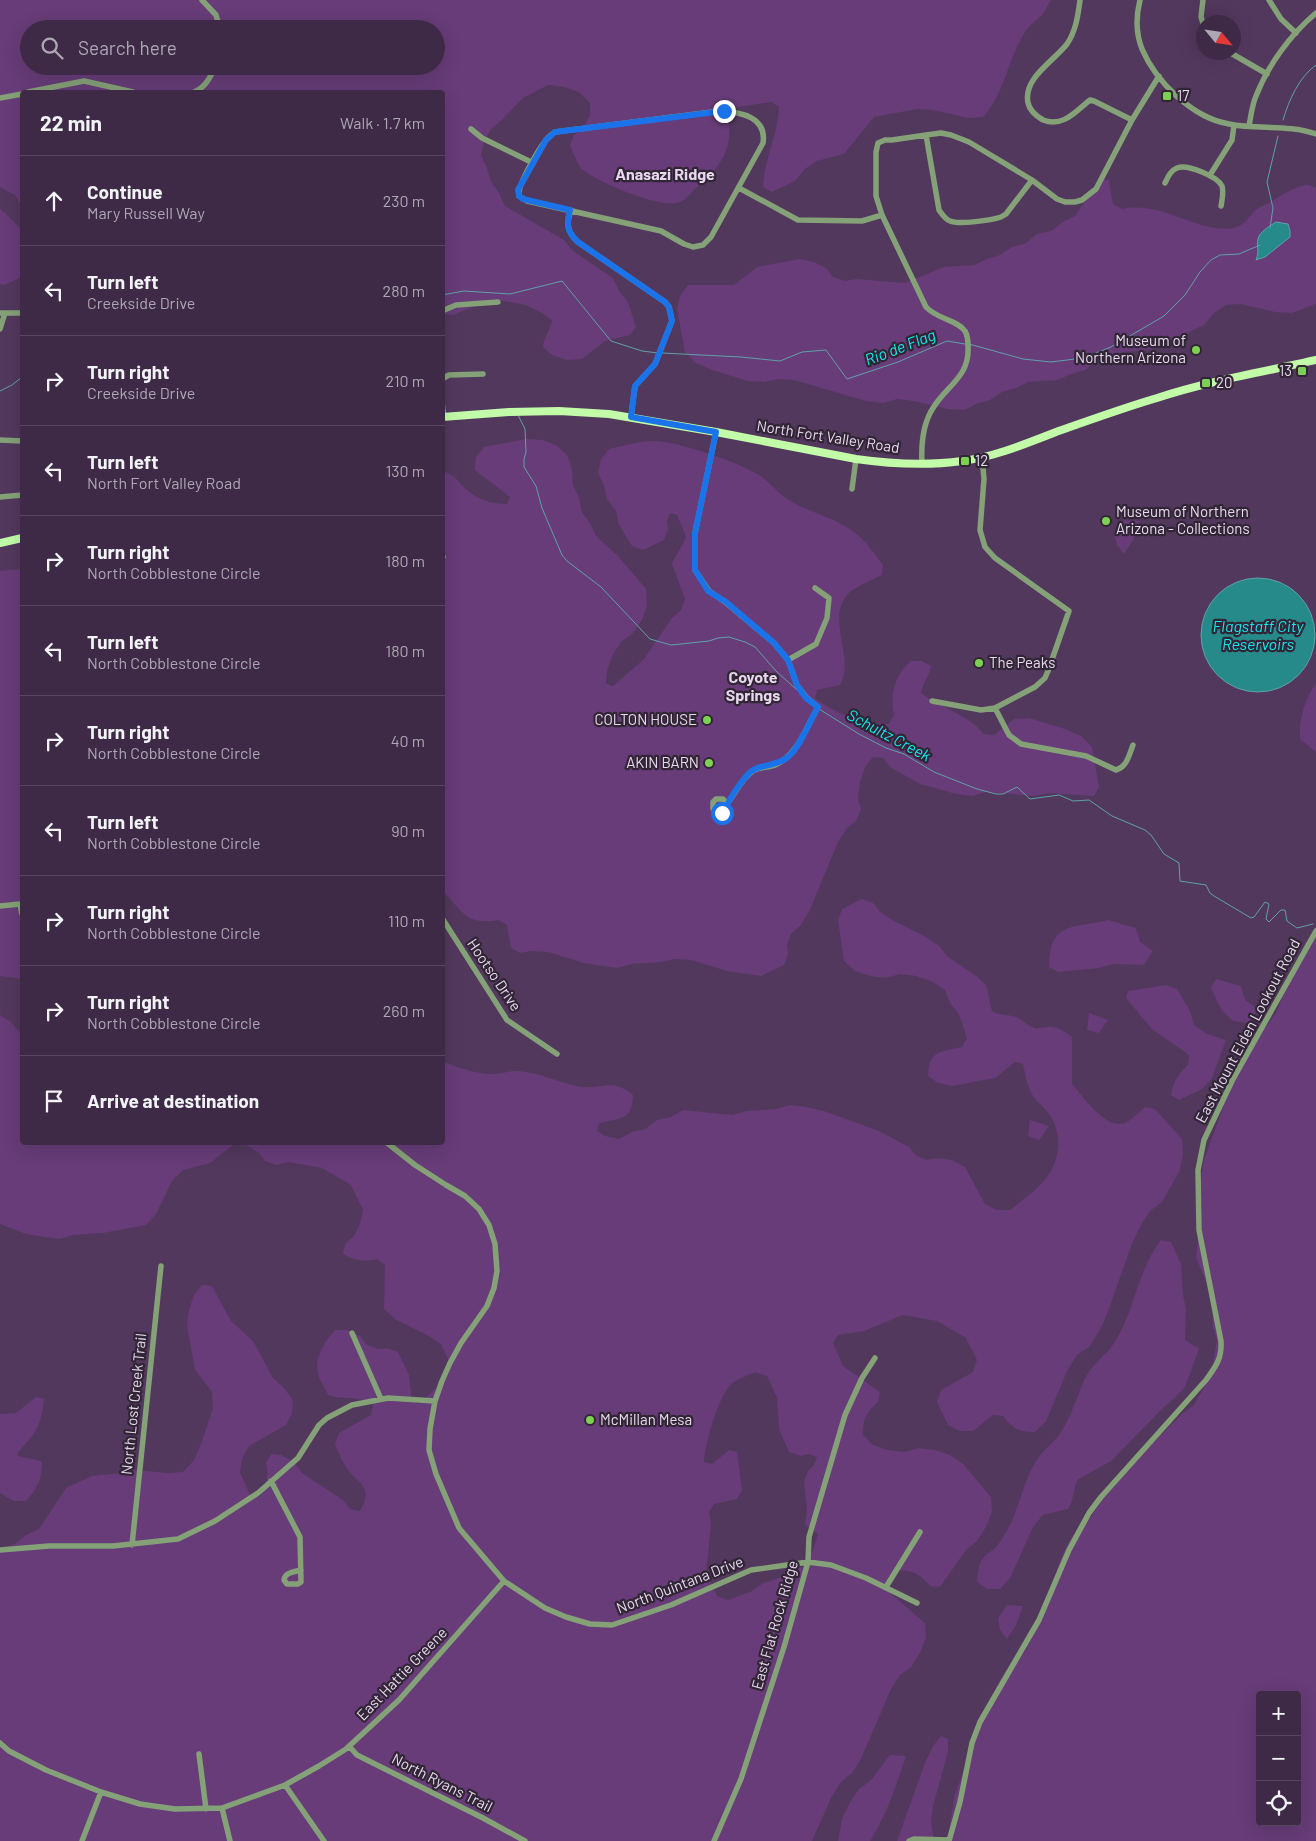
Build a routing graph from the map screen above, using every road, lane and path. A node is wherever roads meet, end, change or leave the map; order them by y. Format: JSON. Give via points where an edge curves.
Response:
{"nodes":[{"id":1,"x":202,"y":0,"type":"edge"},
{"id":2,"x":1080,"y":0,"type":"edge"},
{"id":3,"x":1140,"y":0,"type":"edge"},
{"id":4,"x":1203,"y":0,"type":"edge"},
{"id":5,"x":1269,"y":0,"type":"edge"},
{"id":6,"x":1316,"y":13,"type":"edge"},
{"id":7,"x":1201,"y":15,"type":"edge"},
{"id":8,"x":217,"y":20,"type":"edge"},
{"id":9,"x":1296,"y":33,"type":"junction"},
{"id":10,"x":1241,"y":59,"type":"edge"},
{"id":11,"x":1267,"y":74,"type":"junction"},
{"id":12,"x":212,"y":75,"type":"edge"},
{"id":13,"x":1159,"y":76,"type":"junction"},
{"id":14,"x":38,"y":90,"type":"edge"},
{"id":15,"x":124,"y":90,"type":"edge"},
{"id":16,"x":199,"y":90,"type":"edge"},
{"id":17,"x":20,"y":94,"type":"edge"},
{"id":18,"x":0,"y":98,"type":"edge"},
{"id":19,"x":1132,"y":120,"type":"junction"},
{"id":20,"x":1234,"y":125,"type":"junction"},
{"id":21,"x":1249,"y":126,"type":"junction"},
{"id":22,"x":471,"y":129,"type":"dead end"},
{"id":23,"x":1316,"y":133,"type":"edge"},
{"id":24,"x":926,"y":135,"type":"junction"},
{"id":25,"x":533,"y":164,"type":"junction"},
{"id":26,"x":1210,"y":175,"type":"junction"},
{"id":27,"x":1032,"y":180,"type":"junction"},
{"id":28,"x":1165,"y":183,"type":"dead end"},
{"id":29,"x":739,"y":188,"type":"junction"},
{"id":30,"x":1221,"y":206,"type":"dead end"},
{"id":31,"x":570,"y":210,"type":"junction"},
{"id":32,"x":882,"y":215,"type":"junction"},
{"id":33,"x":498,"y":302,"type":"dead end"},
{"id":34,"x":445,"y":310,"type":"edge"},
{"id":35,"x":3,"y":313,"type":"edge"},
{"id":36,"x":20,"y":313,"type":"edge"},
{"id":37,"x":0,"y":329,"type":"edge"},
{"id":38,"x":1316,"y":360,"type":"edge"},
{"id":39,"x":484,"y":374,"type":"dead end"},
{"id":40,"x":445,"y":377,"type":"edge"},
{"id":41,"x":445,"y":417,"type":"edge"},
{"id":42,"x":631,"y":417,"type":"junction"},
{"id":43,"x":716,"y":432,"type":"junction"},
{"id":44,"x":0,"y":440,"type":"edge"},
{"id":45,"x":20,"y":440,"type":"edge"},
{"id":46,"x":982,"y":457,"type":"junction"},
{"id":47,"x":856,"y":459,"type":"junction"},
{"id":48,"x":922,"y":464,"type":"junction"},
{"id":49,"x":852,"y":489,"type":"dead end"},
{"id":50,"x":20,"y":495,"type":"edge"},
{"id":51,"x":0,"y":497,"type":"edge"},
{"id":52,"x":20,"y":538,"type":"edge"},
{"id":53,"x":0,"y":543,"type":"edge"},
{"id":54,"x":815,"y":588,"type":"dead end"},
{"id":55,"x":788,"y":660,"type":"junction"},
{"id":56,"x":932,"y":701,"type":"dead end"},
{"id":57,"x":995,"y":708,"type":"junction"},
{"id":58,"x":1133,"y":744,"type":"dead end"},
{"id":59,"x":727,"y":804,"type":"dead end"},
{"id":60,"x":20,"y":904,"type":"edge"},
{"id":61,"x":0,"y":906,"type":"edge"},
{"id":62,"x":445,"y":923,"type":"edge"},
{"id":63,"x":1316,"y":931,"type":"edge"},
{"id":64,"x":557,"y":1054,"type":"dead end"},
{"id":65,"x":390,"y":1145,"type":"edge"},
{"id":66,"x":160,"y":1266,"type":"dead end"},
{"id":67,"x":352,"y":1333,"type":"dead end"},
{"id":68,"x":875,"y":1358,"type":"dead end"},
{"id":69,"x":381,"y":1399,"type":"junction"},
{"id":70,"x":435,"y":1401,"type":"junction"},
{"id":71,"x":271,"y":1481,"type":"junction"},
{"id":72,"x":920,"y":1532,"type":"dead end"},
{"id":73,"x":132,"y":1545,"type":"junction"},
{"id":74,"x":0,"y":1550,"type":"edge"},
{"id":75,"x":808,"y":1562,"type":"junction"},
{"id":76,"x":301,"y":1570,"type":"dead end"},
{"id":77,"x":504,"y":1581,"type":"junction"},
{"id":78,"x":886,"y":1588,"type":"junction"},
{"id":79,"x":917,"y":1603,"type":"dead end"},
{"id":80,"x":0,"y":1743,"type":"edge"},
{"id":81,"x":349,"y":1746,"type":"junction"},
{"id":82,"x":199,"y":1754,"type":"dead end"},
{"id":83,"x":285,"y":1785,"type":"junction"},
{"id":84,"x":101,"y":1792,"type":"junction"},
{"id":85,"x":222,"y":1808,"type":"junction"},
{"id":86,"x":206,"y":1809,"type":"junction"},
{"id":87,"x":949,"y":1840,"type":"edge"},
{"id":88,"x":82,"y":1841,"type":"edge"},
{"id":89,"x":230,"y":1841,"type":"edge"},
{"id":90,"x":324,"y":1841,"type":"edge"},
{"id":91,"x":525,"y":1841,"type":"edge"},
{"id":92,"x":714,"y":1841,"type":"edge"},
{"id":93,"x":908,"y":1841,"type":"edge"}],
"edges":[{"from":1,"to":8,"type":"street"},
{"from":2,"to":19,"type":"street","via":[[1075,26],[1067,44],[1028,90],[1029,108],[1046,121],[1061,121],[1094,100]]},
{"from":3,"to":13,"type":"street","via":[[1137,28],[1141,48]]},
{"from":4,"to":7,"type":"street"},
{"from":5,"to":9,"type":"street","via":[[1281,19]]},
{"from":6,"to":9,"type":"street"},
{"from":9,"to":11,"type":"street"},
{"from":10,"to":11,"type":"street"},
{"from":11,"to":21,"type":"street","via":[[1256,96]]},
{"from":12,"to":16,"type":"street"},
{"from":13,"to":19,"type":"street"},
{"from":13,"to":20,"type":"street","via":[[1190,108],[1216,121]]},
{"from":14,"to":15,"type":"street","via":[[84,81]]},
{"from":17,"to":18,"type":"street"},
{"from":19,"to":27,"type":"street","via":[[1096,189],[1082,200],[1066,202],[1057,199]]},
{"from":20,"to":21,"type":"street"},
{"from":20,"to":26,"type":"street","via":[[1232,140]]},
{"from":21,"to":23,"type":"street"},
{"from":22,"to":25,"type":"street"},
{"from":24,"to":27,"type":"street","via":[[941,133],[961,138]]},
{"from":24,"to":27,"type":"street","via":[[939,210],[950,222],[1006,214]]},
{"from":24,"to":32,"type":"street","via":[[878,143],[876,196]]},
{"from":25,"to":29,"type":"street","via":[[546,140],[555,132],[730,112],[753,118],[763,128],[764,135],[763,143]]},
{"from":25,"to":31,"type":"street","via":[[518,190],[519,196],[527,201]]},
{"from":26,"to":28,"type":"street","via":[[1178,168],[1170,172]]},
{"from":26,"to":30,"type":"street","via":[[1222,186]]},
{"from":29,"to":31,"type":"street","via":[[711,237],[698,246],[688,246],[661,231]]},
{"from":29,"to":32,"type":"street","via":[[794,219],[862,221]]},
{"from":31,"to":42,"type":"street","via":[[567,228],[571,236],[669,307],[672,321],[655,364],[635,386]]},
{"from":32,"to":48,"type":"street","via":[[926,306],[937,316],[960,326],[968,337],[969,357],[962,374],[926,421],[922,436]]},
{"from":33,"to":34,"type":"street","via":[[456,305]]},
{"from":35,"to":36,"type":"street"},
{"from":35,"to":37,"type":"street"},
{"from":38,"to":46,"type":"main road","name":"North Fort Valley Road","via":[[1174,392]]},
{"from":39,"to":40,"type":"street"},
{"from":41,"to":42,"type":"main road","name":"North Fort Valley Road","via":[[559,411]]},
{"from":42,"to":43,"type":"main road","name":"North Fort Valley Road"},
{"from":43,"to":47,"type":"main road","name":"North Fort Valley Road"},
{"from":43,"to":55,"type":"street","via":[[695,533],[695,570],[708,591],[774,643]]},
{"from":44,"to":45,"type":"street"},
{"from":46,"to":48,"type":"main road","name":"North Fort Valley Road"},
{"from":46,"to":57,"type":"street","via":[[984,478],[980,530],[985,547],[995,558],[1069,611],[1045,678],[1035,687]]},
{"from":47,"to":48,"type":"main road","name":"North Fort Valley Road"},
{"from":47,"to":49,"type":"street"},
{"from":50,"to":51,"type":"street"},
{"from":52,"to":53,"type":"main road"},
{"from":54,"to":55,"type":"street","via":[[829,598],[827,618],[816,644]]},
{"from":55,"to":59,"type":"street","via":[[797,685],[818,707],[789,756],[776,765],[755,770],[743,780]]},
{"from":56,"to":57,"type":"street","via":[[981,710]]},
{"from":57,"to":58,"type":"street","via":[[1009,734],[1021,744],[1086,756],[1116,770],[1126,764]]},
{"from":60,"to":61,"type":"street"},
{"from":62,"to":64,"type":"street","name":"Hootso Drive","via":[[507,1020]]},
{"from":63,"to":87,"type":"street","name":"East Mount Elden Lookout Road","via":[[1232,1081],[1204,1140],[1198,1170],[1199,1230],[1222,1354],[1206,1380],[1089,1512],[1039,1620],[980,1722]]},
{"from":65,"to":70,"type":"street","name":"North Quintana Drive","via":[[479,1208],[495,1244],[497,1271],[488,1306],[450,1363]]},
{"from":66,"to":73,"type":"street","name":"North Lost Creek Trail"},
{"from":67,"to":69,"type":"street"},
{"from":68,"to":75,"type":"street","name":"East Flat Rock Ridge","via":[[845,1415],[810,1536]]},
{"from":69,"to":70,"type":"street"},
{"from":69,"to":71,"type":"street","via":[[352,1405],[327,1418],[319,1424],[298,1458]]},
{"from":70,"to":77,"type":"street","name":"North Quintana Drive","via":[[429,1450],[436,1474],[459,1528]]},
{"from":71,"to":73,"type":"street","via":[[214,1521],[178,1539]]},
{"from":71,"to":76,"type":"street","via":[[300,1537]]},
{"from":72,"to":78,"type":"street"},
{"from":73,"to":74,"type":"street"},
{"from":75,"to":77,"type":"street","name":"North Quintana Drive","via":[[751,1570],[671,1605],[612,1624],[590,1624],[566,1617]]},
{"from":75,"to":78,"type":"street","name":"North Quintana Drive","via":[[831,1565]]},
{"from":75,"to":92,"type":"street","name":"East Flat Rock Ridge","via":[[756,1734]]},
{"from":77,"to":81,"type":"street","name":"East Hattie Greene","via":[[399,1700]]},
{"from":78,"to":79,"type":"street","name":"North Quintana Drive"},
{"from":80,"to":84,"type":"street","name":"East Hattie Greene","via":[[27,1761]]},
{"from":81,"to":83,"type":"street","name":"East Hattie Greene"},
{"from":81,"to":91,"type":"street","name":"North Ryans Trail","via":[[357,1755]]},
{"from":82,"to":86,"type":"street"},
{"from":83,"to":85,"type":"street","name":"East Hattie Greene"},
{"from":83,"to":90,"type":"street"},
{"from":84,"to":86,"type":"street","name":"East Hattie Greene","via":[[175,1810]]},
{"from":84,"to":88,"type":"street"},
{"from":85,"to":86,"type":"street","name":"East Hattie Greene"},
{"from":85,"to":89,"type":"street"},
{"from":87,"to":93,"type":"street"}]}
